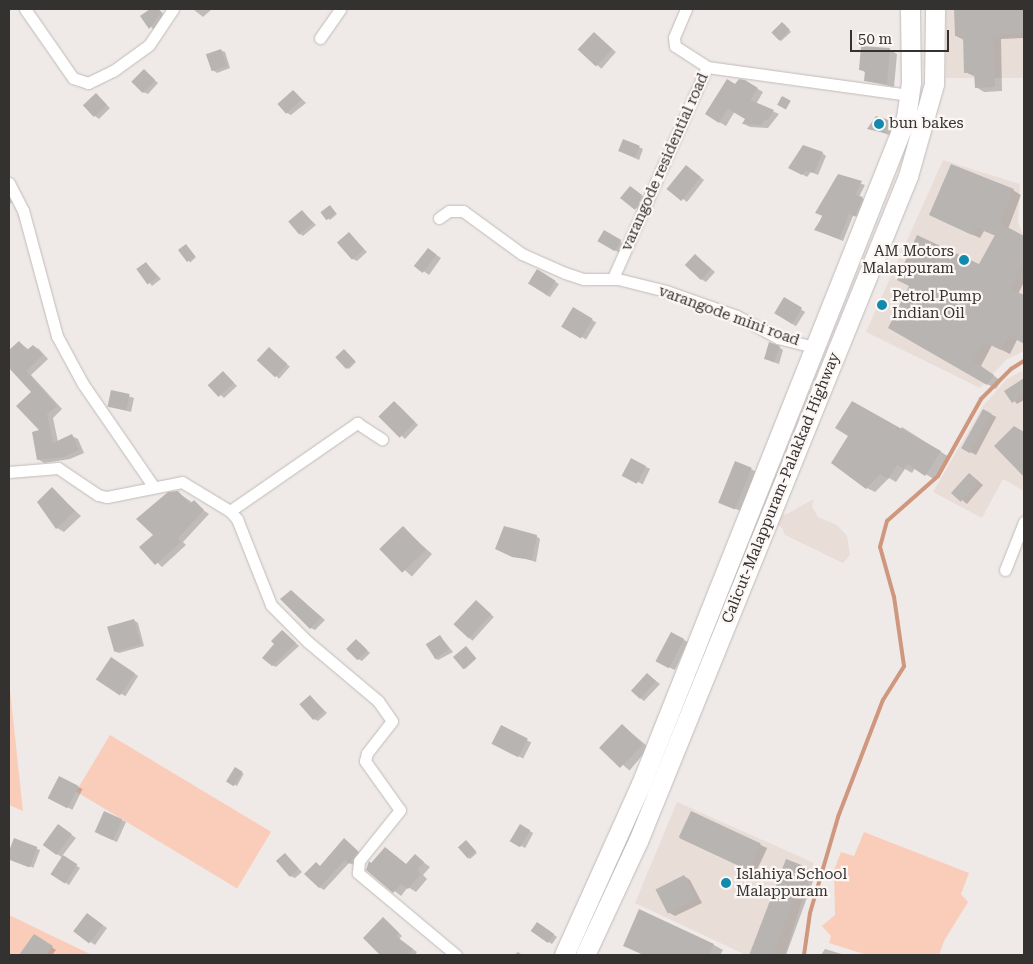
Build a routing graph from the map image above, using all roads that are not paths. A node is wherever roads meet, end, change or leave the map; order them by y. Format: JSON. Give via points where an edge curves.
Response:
{"nodes":[{"id":1,"x":25,"y":9,"type":"edge"},
{"id":2,"x":173,"y":9,"type":"edge"},
{"id":3,"x":340,"y":9,"type":"edge"},
{"id":4,"x":686,"y":9,"type":"edge"},
{"id":5,"x":910,"y":9,"type":"edge"},
{"id":6,"x":935,"y":9,"type":"edge"},
{"id":7,"x":320,"y":38,"type":"dead end"},
{"id":8,"x":707,"y":67,"type":"junction"},
{"id":9,"x":909,"y":95,"type":"junction"},
{"id":10,"x":9,"y":183,"type":"edge"},
{"id":11,"x":439,"y":218,"type":"dead end"},
{"id":12,"x":612,"y":278,"type":"junction"},
{"id":13,"x":814,"y":347,"type":"junction"},
{"id":14,"x":382,"y":439,"type":"dead end"},
{"id":15,"x":9,"y":472,"type":"edge"},
{"id":16,"x":153,"y":486,"type":"junction"},
{"id":17,"x":230,"y":510,"type":"junction"},
{"id":18,"x":1024,"y":522,"type":"edge"},
{"id":19,"x":1005,"y":570,"type":"dead end"},
{"id":20,"x":456,"y":955,"type":"edge"},
{"id":21,"x":564,"y":955,"type":"edge"},
{"id":22,"x":585,"y":955,"type":"edge"}],
"edges":[{"from":1,"to":2,"type":"street","via":[[73,78],[88,83],[113,71],[148,45]]},
{"from":3,"to":7,"type":"street"},
{"from":4,"to":8,"type":"street","via":[[674,37],[676,46]]},
{"from":5,"to":9,"type":"highway","name":"Calicut-Malappuram-Palakkad Highway"},
{"from":6,"to":22,"type":"highway","name":"Calicut-Malappuram-Palakkad Highway","via":[[934,84],[908,176],[638,841]]},
{"from":8,"to":9,"type":"street","name":"varangode residential road"},
{"from":8,"to":12,"type":"street","name":"varangode residential road"},
{"from":9,"to":13,"type":"highway","name":"Calicut-Malappuram-Palakkad Highway","via":[[906,118]]},
{"from":10,"to":16,"type":"street","via":[[23,210],[57,336],[83,384]]},
{"from":11,"to":12,"type":"street","name":"varangode mini road","via":[[449,211],[462,211],[522,254],[565,274]]},
{"from":12,"to":13,"type":"street","name":"varangode mini road","via":[[666,290],[737,316],[778,338]]},
{"from":13,"to":21,"type":"highway","name":"Calicut-Malappuram-Palakkad Highway","via":[[642,784]]},
{"from":14,"to":17,"type":"street","via":[[357,423]]},
{"from":15,"to":16,"type":"street","via":[[58,468],[98,495],[107,497]]},
{"from":16,"to":17,"type":"street","via":[[182,482]]},
{"from":17,"to":20,"type":"street","via":[[238,519],[271,605],[308,642],[378,701],[392,721],[366,753],[365,761],[400,810],[359,861],[358,873]]},
{"from":18,"to":19,"type":"street"}]}
